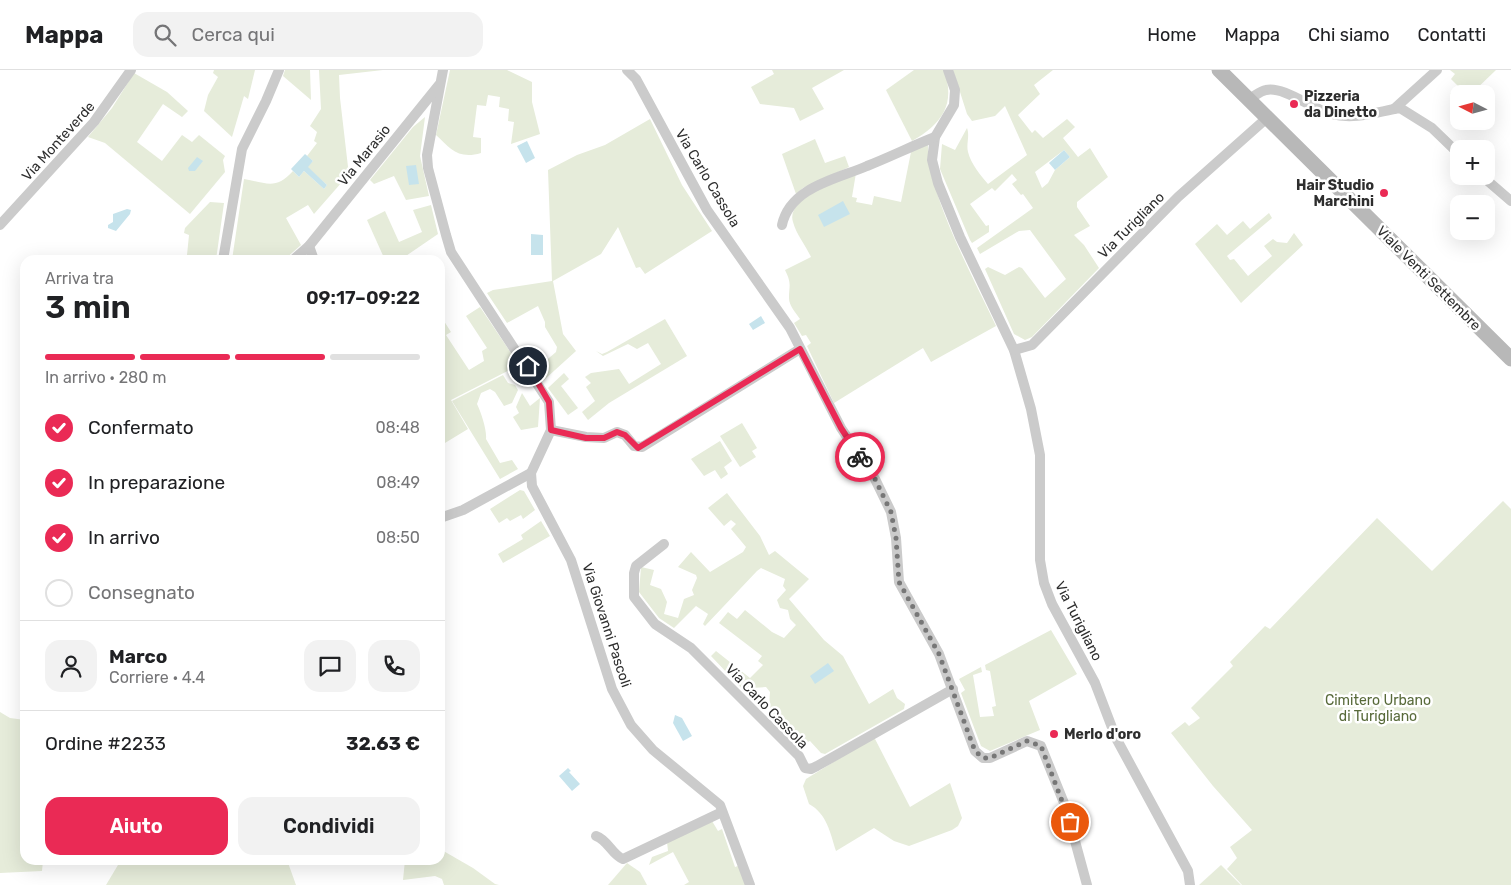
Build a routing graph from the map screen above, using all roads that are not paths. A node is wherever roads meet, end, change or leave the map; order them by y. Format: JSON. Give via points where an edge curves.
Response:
{"nodes":[{"id":1,"x":131,"y":70,"type":"edge"},
{"id":2,"x":279,"y":70,"type":"edge"},
{"id":3,"x":443,"y":70,"type":"edge"},
{"id":4,"x":627,"y":70,"type":"edge"},
{"id":5,"x":948,"y":70,"type":"edge"},
{"id":6,"x":1219,"y":70,"type":"edge"},
{"id":7,"x":1436,"y":70,"type":"edge"},
{"id":8,"x":441,"y":82,"type":"junction"},
{"id":9,"x":1249,"y":99,"type":"junction"},
{"id":10,"x":1394,"y":109,"type":"junction"},
{"id":11,"x":1268,"y":117,"type":"junction"},
{"id":12,"x":935,"y":136,"type":"junction"},
{"id":13,"x":1450,"y":146,"type":"edge"},
{"id":14,"x":1492,"y":185,"type":"edge"},
{"id":15,"x":1511,"y":202,"type":"edge"},
{"id":16,"x":0,"y":225,"type":"edge"},
{"id":17,"x":782,"y":225,"type":"dead end"},
{"id":18,"x":309,"y":246,"type":"junction"},
{"id":19,"x":224,"y":255,"type":"edge"},
{"id":20,"x":299,"y":255,"type":"edge"},
{"id":21,"x":312,"y":255,"type":"edge"},
{"id":22,"x":800,"y":349,"type":"junction"},
{"id":23,"x":1014,"y":350,"type":"junction"},
{"id":24,"x":1511,"y":359,"type":"edge"},
{"id":25,"x":551,"y":430,"type":"junction"},
{"id":26,"x":531,"y":474,"type":"junction"},
{"id":27,"x":445,"y":516,"type":"edge"},
{"id":28,"x":664,"y":544,"type":"dead end"},
{"id":29,"x":953,"y":689,"type":"junction"},
{"id":30,"x":722,"y":812,"type":"junction"},
{"id":31,"x":596,"y":836,"type":"dead end"},
{"id":32,"x":750,"y":885,"type":"edge"},
{"id":33,"x":1087,"y":885,"type":"edge"},
{"id":34,"x":1190,"y":885,"type":"edge"}],
"edges":[{"from":1,"to":16,"type":"street","name":"Via Monteverde","via":[[94,122]]},
{"from":2,"to":19,"type":"street","via":[[242,149]]},
{"from":3,"to":8,"type":"street"},
{"from":4,"to":22,"type":"street","name":"Via Carlo Cassola","via":[[636,79],[707,210],[790,328]]},
{"from":5,"to":12,"type":"street","name":"Via Turigliano","via":[[955,90],[954,105]]},
{"from":6,"to":9,"type":"main road","name":"Viale Venti Settembre"},
{"from":7,"to":10,"type":"street"},
{"from":8,"to":18,"type":"street","name":"Via Marasio"},
{"from":8,"to":25,"type":"street","via":[[427,155],[451,252],[549,402]]},
{"from":9,"to":10,"type":"street","via":[[1271,89],[1331,114],[1358,116]]},
{"from":9,"to":11,"type":"main road","name":"Viale Venti Settembre"},
{"from":10,"to":13,"type":"street","via":[[1400,108],[1417,118]]},
{"from":11,"to":23,"type":"street","name":"Via Turigliano","via":[[1178,197],[1039,339],[1032,345]]},
{"from":11,"to":24,"type":"main road","name":"Viale Venti Settembre"},
{"from":12,"to":17,"type":"street","via":[[826,181],[805,193],[791,205]]},
{"from":12,"to":23,"type":"street","name":"Via Turigliano","via":[[932,160],[938,184],[969,258]]},
{"from":14,"to":15,"type":"street"},
{"from":18,"to":20,"type":"street","name":"Via Marasio"},
{"from":18,"to":21,"type":"street"},
{"from":22,"to":25,"type":"street","via":[[638,448],[617,432],[604,438],[586,438]]},
{"from":22,"to":29,"type":"street","name":"Via Carlo Cassola","via":[[841,428],[875,479],[888,506],[896,538],[899,582],[931,638]]},
{"from":23,"to":34,"type":"street","name":"Via Turigliano","via":[[1040,455],[1040,560],[1044,584],[1095,683],[1116,738],[1188,871]]},
{"from":25,"to":26,"type":"street"},
{"from":26,"to":27,"type":"street"},
{"from":26,"to":30,"type":"street","name":"Via Giovanni Pascoli","via":[[532,486],[571,560],[612,689],[631,725],[653,750],[720,805]]},
{"from":28,"to":29,"type":"street","name":"Via Carlo Cassola","via":[[636,566],[634,598],[655,624],[691,648],[719,675],[799,756],[805,768],[817,766]]},
{"from":29,"to":33,"type":"street","name":"Via Carlo Cassola","via":[[979,756],[990,758],[1027,741],[1041,746],[1066,808]]},
{"from":30,"to":31,"type":"street","via":[[623,859]]},
{"from":30,"to":32,"type":"street","name":"Via Giovanni Pascoli"}]}
